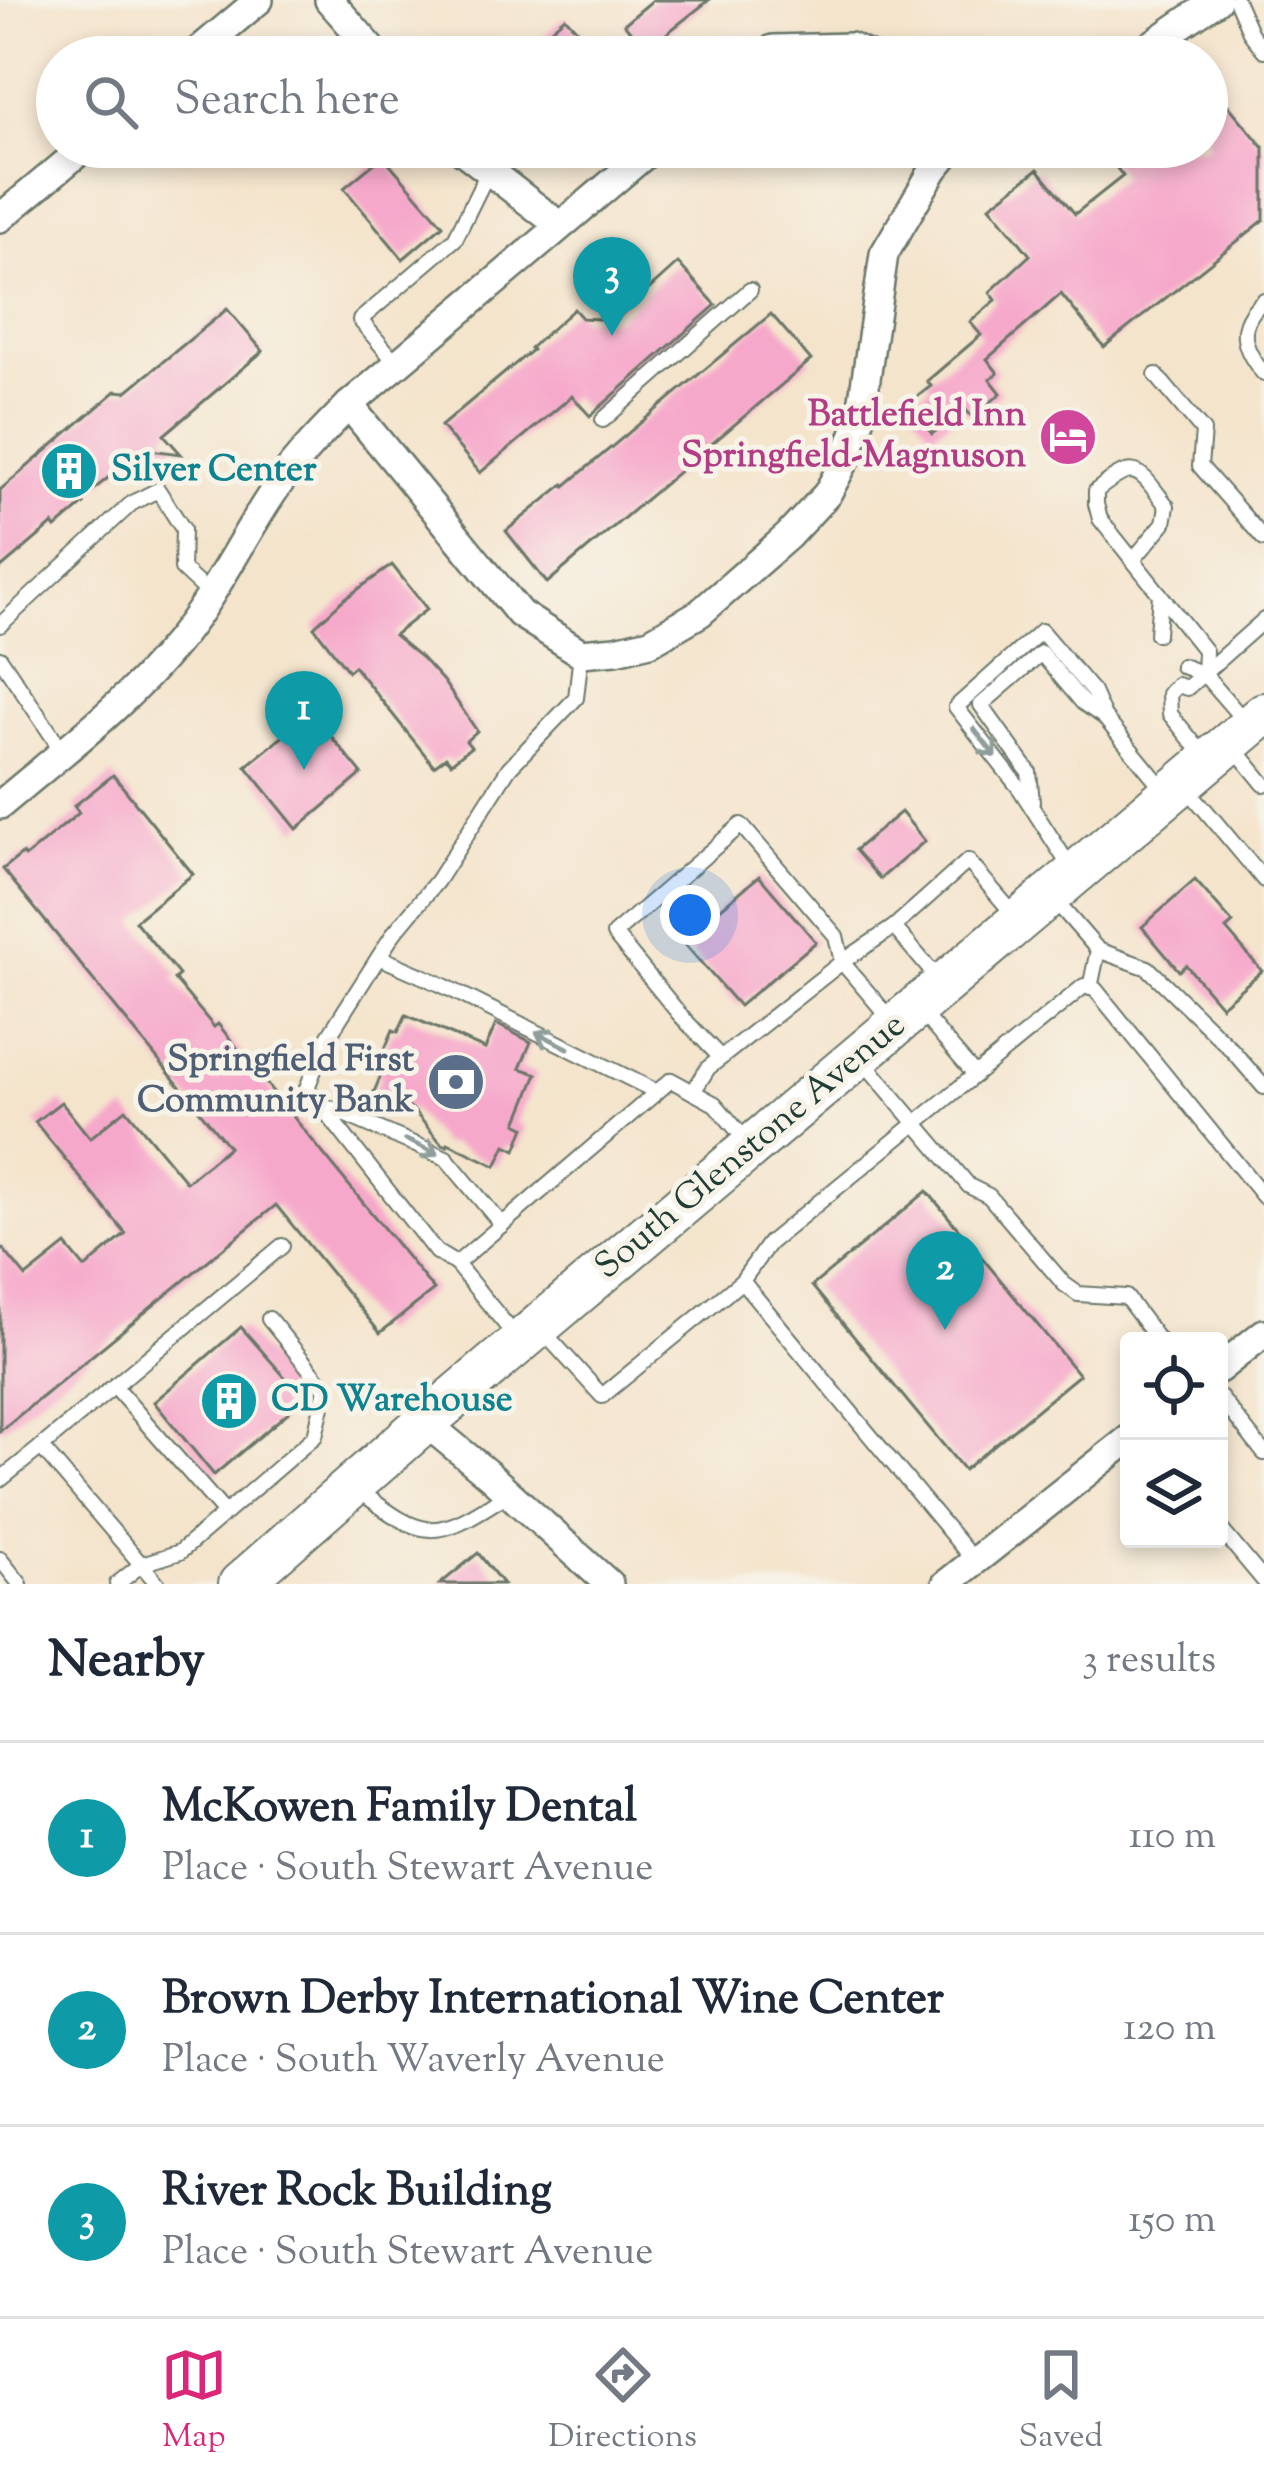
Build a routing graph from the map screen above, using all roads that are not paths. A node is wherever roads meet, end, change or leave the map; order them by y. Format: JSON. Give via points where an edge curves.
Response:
{"nodes":[{"id":1,"x":259,"y":0,"type":"edge"},
{"id":2,"x":329,"y":0,"type":"edge"},
{"id":3,"x":1216,"y":0,"type":"edge"},
{"id":4,"x":1236,"y":0,"type":"edge"},
{"id":5,"x":1257,"y":29,"type":"edge"},
{"id":6,"x":216,"y":36,"type":"edge"},
{"id":7,"x":361,"y":36,"type":"edge"},
{"id":8,"x":1164,"y":36,"type":"edge"},
{"id":9,"x":1264,"y":50,"type":"edge"},
{"id":10,"x":60,"y":168,"type":"edge"},
{"id":11,"x":486,"y":168,"type":"edge"},
{"id":12,"x":628,"y":168,"type":"edge"},
{"id":13,"x":935,"y":168,"type":"edge"},
{"id":14,"x":489,"y":170,"type":"junction"},
{"id":15,"x":0,"y":218,"type":"edge"},
{"id":16,"x":559,"y":225,"type":"junction"},
{"id":17,"x":751,"y":290,"type":"dead end"},
{"id":18,"x":1264,"y":300,"type":"edge"},
{"id":19,"x":397,"y":364,"type":"junction"},
{"id":20,"x":1264,"y":374,"type":"edge"},
{"id":21,"x":1156,"y":375,"type":"dead end"},
{"id":22,"x":350,"y":405,"type":"junction"},
{"id":23,"x":603,"y":420,"type":"dead end"},
{"id":24,"x":1264,"y":539,"type":"edge"},
{"id":25,"x":1133,"y":560,"type":"junction"},
{"id":26,"x":1160,"y":594,"type":"junction"},
{"id":27,"x":210,"y":595,"type":"junction"},
{"id":28,"x":1264,"y":620,"type":"edge"},
{"id":29,"x":0,"y":625,"type":"edge"},
{"id":30,"x":1157,"y":634,"type":"dead end"},
{"id":31,"x":581,"y":653,"type":"junction"},
{"id":32,"x":0,"y":658,"type":"edge"},
{"id":33,"x":1182,"y":666,"type":"dead end"},
{"id":34,"x":1204,"y":674,"type":"junction"},
{"id":35,"x":1104,"y":717,"type":"junction"},
{"id":36,"x":63,"y":752,"type":"junction"},
{"id":37,"x":1217,"y":754,"type":"edge"},
{"id":38,"x":1264,"y":784,"type":"edge"},
{"id":39,"x":0,"y":805,"type":"edge"},
{"id":40,"x":1032,"y":808,"type":"junction"},
{"id":41,"x":1264,"y":880,"type":"edge"},
{"id":42,"x":1048,"y":896,"type":"junction"},
{"id":43,"x":894,"y":927,"type":"junction"},
{"id":44,"x":1098,"y":950,"type":"junction"},
{"id":45,"x":379,"y":957,"type":"junction"},
{"id":46,"x":842,"y":962,"type":"junction"},
{"id":47,"x":1090,"y":988,"type":"junction"},
{"id":48,"x":918,"y":1006,"type":"junction"},
{"id":49,"x":859,"y":1056,"type":"junction"},
{"id":50,"x":721,"y":1058,"type":"junction"},
{"id":51,"x":975,"y":1076,"type":"junction"},
{"id":52,"x":1264,"y":1087,"type":"edge"},
{"id":53,"x":657,"y":1092,"type":"junction"},
{"id":54,"x":693,"y":1092,"type":"junction"},
{"id":55,"x":318,"y":1103,"type":"junction"},
{"id":56,"x":915,"y":1124,"type":"junction"},
{"id":57,"x":751,"y":1147,"type":"junction"},
{"id":58,"x":1264,"y":1197,"type":"edge"},
{"id":59,"x":502,"y":1225,"type":"junction"},
{"id":60,"x":282,"y":1246,"type":"dead end"},
{"id":61,"x":456,"y":1264,"type":"junction"},
{"id":62,"x":742,"y":1281,"type":"junction"},
{"id":63,"x":269,"y":1319,"type":"dead end"},
{"id":64,"x":1152,"y":1332,"type":"edge"},
{"id":65,"x":1264,"y":1333,"type":"edge"},
{"id":66,"x":530,"y":1334,"type":"junction"},
{"id":67,"x":1228,"y":1362,"type":"edge"},
{"id":68,"x":114,"y":1386,"type":"junction"},
{"id":69,"x":1228,"y":1407,"type":"edge"},
{"id":70,"x":425,"y":1422,"type":"junction"},
{"id":71,"x":1128,"y":1440,"type":"edge"},
{"id":72,"x":41,"y":1447,"type":"junction"},
{"id":73,"x":1264,"y":1453,"type":"edge"},
{"id":74,"x":0,"y":1480,"type":"edge"},
{"id":75,"x":353,"y":1485,"type":"junction"},
{"id":76,"x":508,"y":1493,"type":"junction"},
{"id":77,"x":225,"y":1513,"type":"junction"},
{"id":78,"x":1228,"y":1538,"type":"edge"},
{"id":79,"x":0,"y":1559,"type":"edge"},
{"id":80,"x":974,"y":1561,"type":"junction"},
{"id":81,"x":142,"y":1564,"type":"junction"},
{"id":82,"x":1264,"y":1581,"type":"edge"},
{"id":83,"x":20,"y":1584,"type":"edge"},
{"id":84,"x":118,"y":1584,"type":"edge"},
{"id":85,"x":158,"y":1584,"type":"edge"},
{"id":86,"x":240,"y":1584,"type":"edge"},
{"id":87,"x":609,"y":1584,"type":"edge"},
{"id":88,"x":946,"y":1584,"type":"edge"}],
"edges":[{"from":1,"to":6,"type":"street"},
{"from":2,"to":7,"type":"street"},
{"from":3,"to":8,"type":"street"},
{"from":4,"to":5,"type":"lane"},
{"from":5,"to":9,"type":"lane"},
{"from":10,"to":15,"type":"street"},
{"from":11,"to":14,"type":"street"},
{"from":12,"to":16,"type":"street"},
{"from":13,"to":31,"type":"street","via":[[884,254],[860,420],[827,494],[700,613],[650,642]]},
{"from":14,"to":16,"type":"street"},
{"from":14,"to":19,"type":"lane","via":[[455,239],[360,320]]},
{"from":16,"to":19,"type":"street"},
{"from":17,"to":23,"type":"lane"},
{"from":18,"to":20,"type":"lane","via":[[1244,331],[1248,356]]},
{"from":19,"to":22,"type":"street"},
{"from":21,"to":24,"type":"lane","via":[[1203,431],[1200,466]]},
{"from":22,"to":27,"type":"street","via":[[291,467]]},
{"from":22,"to":31,"type":"street","via":[[520,614]]},
{"from":25,"to":25,"type":"lane","via":[[1096,504],[1096,491],[1130,471],[1142,474],[1167,506],[1164,523]]},
{"from":25,"to":26,"type":"lane"},
{"from":26,"to":30,"type":"lane"},
{"from":26,"to":34,"type":"lane","via":[[1205,651]]},
{"from":27,"to":29,"type":"lane","via":[[182,569],[183,529],[158,490],[132,503]]},
{"from":27,"to":36,"type":"street","via":[[142,681]]},
{"from":28,"to":34,"type":"lane"},
{"from":31,"to":45,"type":"lane","via":[[576,698],[509,768]]},
{"from":32,"to":36,"type":"lane"},
{"from":33,"to":34,"type":"lane"},
{"from":34,"to":37,"type":"lane"},
{"from":34,"to":37,"type":"lane","via":[[1168,694],[1168,703]]},
{"from":35,"to":37,"type":"lane"},
{"from":35,"to":40,"type":"lane","via":[[1041,653],[981,705],[1029,772]]},
{"from":35,"to":40,"type":"lane","one_way":true,"via":[[1041,631],[956,707]]},
{"from":36,"to":39,"type":"street"},
{"from":37,"to":38,"type":"lane"},
{"from":37,"to":41,"type":"lane"},
{"from":37,"to":42,"type":"main road","name":"South Glenstone Avenue"},
{"from":40,"to":42,"type":"lane"},
{"from":42,"to":43,"type":"lane","via":[[968,861]]},
{"from":42,"to":44,"type":"lane"},
{"from":42,"to":48,"type":"main road","name":"South Glenstone Avenue"},
{"from":43,"to":46,"type":"lane"},
{"from":43,"to":48,"type":"lane"},
{"from":44,"to":47,"type":"lane"},
{"from":44,"to":52,"type":"lane","via":[[1148,968]]},
{"from":53,"to":45,"type":"lane","one_way":true},
{"from":45,"to":55,"type":"lane","via":[[326,1040],[307,1088]]},
{"from":46,"to":48,"type":"lane"},
{"from":46,"to":50,"type":"lane"},
{"from":46,"to":50,"type":"lane","via":[[836,936],[741,825],[614,934]]},
{"from":47,"to":51,"type":"lane"},
{"from":47,"to":58,"type":"lane"},
{"from":48,"to":49,"type":"main road","name":"South Glenstone Avenue"},
{"from":48,"to":51,"type":"lane"},
{"from":49,"to":56,"type":"lane"},
{"from":49,"to":57,"type":"main road","name":"South Glenstone Avenue"},
{"from":50,"to":54,"type":"lane"},
{"from":51,"to":56,"type":"lane"},
{"from":53,"to":54,"type":"lane","via":[[670,1080]]},
{"from":53,"to":59,"type":"lane"},
{"from":54,"to":57,"type":"lane","via":[[715,1104]]},
{"from":55,"to":59,"type":"lane","one_way":true,"via":[[446,1158]]},
{"from":55,"to":61,"type":"lane","via":[[436,1252]]},
{"from":56,"to":62,"type":"lane","via":[[770,1243]]},
{"from":56,"to":64,"type":"lane","via":[[1064,1284],[1078,1294],[1126,1298]]},
{"from":57,"to":66,"type":"main road","name":"South Glenstone Avenue"},
{"from":59,"to":61,"type":"lane"},
{"from":60,"to":68,"type":"lane"},
{"from":61,"to":66,"type":"lane"},
{"from":62,"to":66,"type":"lane","via":[[602,1396]]},
{"from":62,"to":80,"type":"lane"},
{"from":63,"to":77,"type":"lane","via":[[326,1389],[315,1436]]},
{"from":65,"to":67,"type":"street"},
{"from":66,"to":70,"type":"main road","name":"South Glenstone Avenue"},
{"from":68,"to":72,"type":"lane"},
{"from":68,"to":77,"type":"lane"},
{"from":69,"to":73,"type":"lane"},
{"from":70,"to":75,"type":"main road","name":"South Glenstone Avenue"},
{"from":70,"to":76,"type":"street"},
{"from":71,"to":80,"type":"street"},
{"from":72,"to":74,"type":"lane"},
{"from":72,"to":81,"type":"lane"},
{"from":75,"to":76,"type":"lane","via":[[421,1530],[468,1520]]},
{"from":75,"to":86,"type":"main road","name":"South Glenstone Avenue"},
{"from":76,"to":87,"type":"street"},
{"from":77,"to":81,"type":"lane","via":[[180,1552]]},
{"from":78,"to":82,"type":"lane"},
{"from":79,"to":83,"type":"lane"},
{"from":80,"to":88,"type":"street"},
{"from":81,"to":84,"type":"lane"},
{"from":81,"to":85,"type":"lane"}]}
